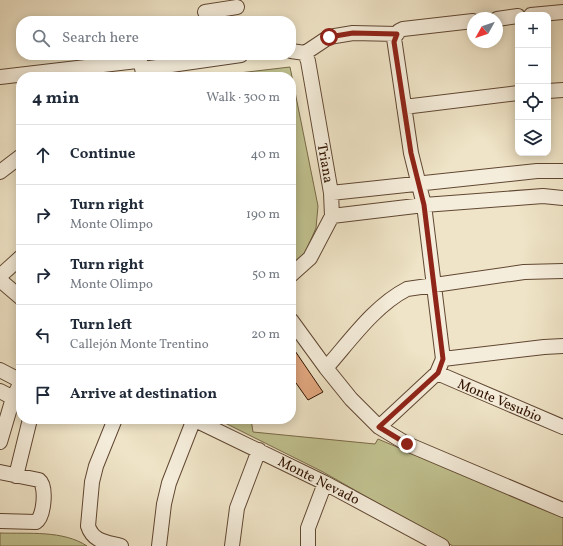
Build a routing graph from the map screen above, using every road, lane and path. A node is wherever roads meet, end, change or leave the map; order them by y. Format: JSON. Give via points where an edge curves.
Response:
{"nodes":[{"id":1,"x":237,"y":9,"type":"edge"},
{"id":2,"x":204,"y":11,"type":"edge"},
{"id":3,"x":563,"y":12,"type":"edge"},
{"id":4,"x":551,"y":13,"type":"edge"},
{"id":5,"x":515,"y":16,"type":"edge"},
{"id":6,"x":503,"y":18,"type":"edge"},
{"id":7,"x":467,"y":22,"type":"edge"},
{"id":8,"x":400,"y":31,"type":"junction"},
{"id":9,"x":298,"y":52,"type":"edge"},
{"id":10,"x":197,"y":60,"type":"edge"},
{"id":11,"x":68,"y":72,"type":"edge"},
{"id":12,"x":144,"y":72,"type":"edge"},
{"id":13,"x":148,"y":72,"type":"edge"},
{"id":14,"x":16,"y":76,"type":"edge"},
{"id":15,"x":0,"y":77,"type":"edge"},
{"id":16,"x":563,"y":90,"type":"edge"},
{"id":17,"x":551,"y":91,"type":"edge"},
{"id":18,"x":515,"y":93,"type":"edge"},
{"id":19,"x":404,"y":107,"type":"junction"},
{"id":20,"x":16,"y":160,"type":"edge"},
{"id":21,"x":563,"y":171,"type":"edge"},
{"id":22,"x":0,"y":172,"type":"edge"},
{"id":23,"x":418,"y":184,"type":"junction"},
{"id":24,"x":331,"y":193,"type":"junction"},
{"id":25,"x":563,"y":198,"type":"edge"},
{"id":26,"x":424,"y":205,"type":"junction"},
{"id":27,"x":332,"y":216,"type":"junction"},
{"id":28,"x":16,"y":265,"type":"edge"},
{"id":29,"x":296,"y":271,"type":"edge"},
{"id":30,"x":563,"y":271,"type":"edge"},
{"id":31,"x":0,"y":276,"type":"edge"},
{"id":32,"x":0,"y":280,"type":"edge"},
{"id":33,"x":435,"y":283,"type":"junction"},
{"id":34,"x":16,"y":294,"type":"edge"},
{"id":35,"x":296,"y":327,"type":"edge"},
{"id":36,"x":563,"y":346,"type":"edge"},
{"id":37,"x":443,"y":359,"type":"junction"},
{"id":38,"x":326,"y":368,"type":"junction"},
{"id":39,"x":0,"y":370,"type":"edge"},
{"id":40,"x":438,"y":373,"type":"junction"},
{"id":41,"x":16,"y":379,"type":"edge"},
{"id":42,"x":0,"y":391,"type":"edge"},
{"id":43,"x":16,"y":399,"type":"edge"},
{"id":44,"x":16,"y":402,"type":"edge"},
{"id":45,"x":29,"y":424,"type":"edge"},
{"id":46,"x":114,"y":424,"type":"edge"},
{"id":47,"x":192,"y":424,"type":"edge"},
{"id":48,"x":204,"y":424,"type":"edge"},
{"id":49,"x":379,"y":427,"type":"junction"},
{"id":50,"x":563,"y":427,"type":"edge"},
{"id":51,"x":0,"y":442,"type":"edge"},
{"id":52,"x":259,"y":450,"type":"junction"},
{"id":53,"x":0,"y":472,"type":"edge"},
{"id":54,"x":16,"y":476,"type":"junction"},
{"id":55,"x":325,"y":482,"type":"junction"},
{"id":56,"x":563,"y":510,"type":"edge"},
{"id":57,"x":0,"y":521,"type":"edge"},
{"id":58,"x":121,"y":546,"type":"edge"},
{"id":59,"x":159,"y":546,"type":"edge"},
{"id":60,"x":232,"y":546,"type":"edge"},
{"id":61,"x":308,"y":546,"type":"edge"},
{"id":62,"x":442,"y":546,"type":"edge"}],
"edges":[{"from":1,"to":2,"type":"street"},
{"from":3,"to":4,"type":"street"},
{"from":5,"to":6,"type":"street"},
{"from":7,"to":8,"type":"street"},
{"from":8,"to":9,"type":"street","via":[[329,37]]},
{"from":8,"to":19,"type":"street","via":[[394,42]]},
{"from":9,"to":24,"type":"street","name":"Triana","via":[[308,60]]},
{"from":10,"to":13,"type":"street"},
{"from":11,"to":12,"type":"street","via":[[137,61]]},
{"from":14,"to":15,"type":"street"},
{"from":16,"to":17,"type":"street"},
{"from":18,"to":19,"type":"street"},
{"from":19,"to":23,"type":"street"},
{"from":20,"to":22,"type":"street"},
{"from":21,"to":23,"type":"street"},
{"from":23,"to":24,"type":"street"},
{"from":23,"to":26,"type":"street"},
{"from":24,"to":27,"type":"street","name":"Triana"},
{"from":25,"to":26,"type":"street","via":[[543,196]]},
{"from":26,"to":27,"type":"street"},
{"from":26,"to":33,"type":"street"},
{"from":27,"to":29,"type":"street","via":[[310,258]]},
{"from":28,"to":31,"type":"street"},
{"from":30,"to":33,"type":"street","via":[[524,272]]},
{"from":32,"to":34,"type":"street"},
{"from":33,"to":37,"type":"street"},
{"from":33,"to":38,"type":"street","via":[[407,288],[396,295],[381,307]]},
{"from":35,"to":38,"type":"street"},
{"from":36,"to":37,"type":"street"},
{"from":37,"to":40,"type":"street"},
{"from":38,"to":49,"type":"street","via":[[366,416]]},
{"from":39,"to":41,"type":"street"},
{"from":40,"to":49,"type":"street"},
{"from":40,"to":50,"type":"street","name":"Monte Vesubio"},
{"from":42,"to":43,"type":"street"},
{"from":44,"to":51,"type":"street"},
{"from":45,"to":54,"type":"street"},
{"from":46,"to":58,"type":"street","via":[[96,466],[88,526],[96,540]]},
{"from":47,"to":59,"type":"street","via":[[169,483]]},
{"from":48,"to":52,"type":"street","name":"Monte Nevado"},
{"from":49,"to":56,"type":"street","via":[[407,444]]},
{"from":52,"to":55,"type":"street","name":"Monte Nevado"},
{"from":52,"to":60,"type":"street","via":[[237,508]]},
{"from":53,"to":54,"type":"street"},
{"from":54,"to":57,"type":"street","via":[[39,480],[44,484],[41,518],[36,522]]},
{"from":55,"to":61,"type":"street","via":[[308,528]]},
{"from":55,"to":62,"type":"street","name":"Monte Nevado"}]}
